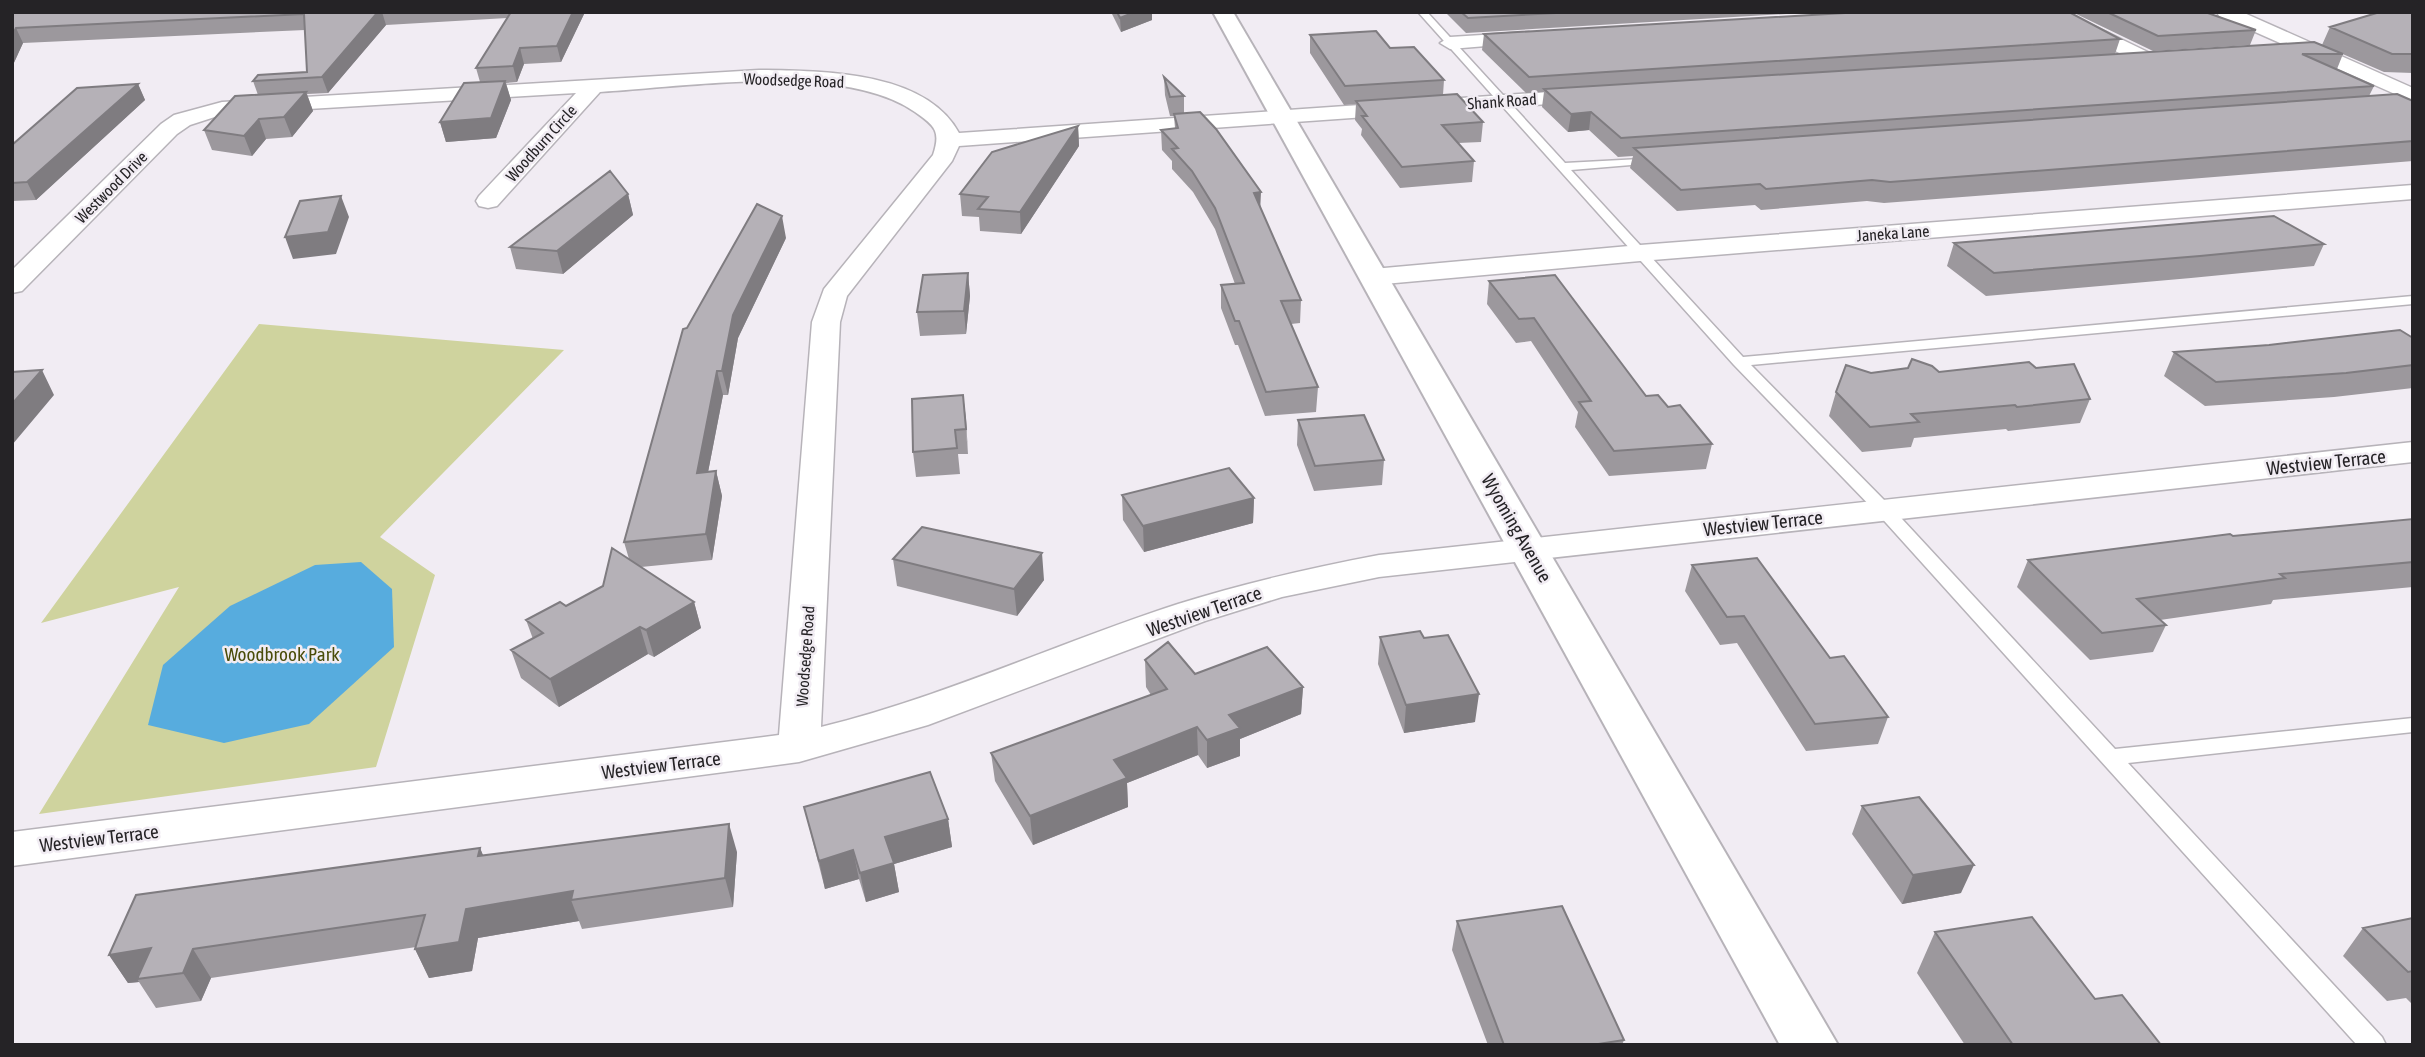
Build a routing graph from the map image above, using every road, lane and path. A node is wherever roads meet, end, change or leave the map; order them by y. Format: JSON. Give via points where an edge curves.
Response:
{"nodes":[{"id":1,"x":1223,"y":12,"type":"edge"},
{"id":2,"x":1422,"y":12,"type":"edge"},
{"id":3,"x":2050,"y":12,"type":"edge"},
{"id":4,"x":2226,"y":12,"type":"edge"},
{"id":5,"x":1546,"y":37,"type":"edge"},
{"id":6,"x":1450,"y":43,"type":"junction"},
{"id":7,"x":2307,"y":50,"type":"junction"},
{"id":8,"x":2267,"y":53,"type":"edge"},
{"id":9,"x":2176,"y":58,"type":"edge"},
{"id":10,"x":2149,"y":60,"type":"junction"},
{"id":11,"x":2108,"y":62,"type":"edge"},
{"id":12,"x":594,"y":86,"type":"junction"},
{"id":13,"x":1614,"y":94,"type":"edge"},
{"id":14,"x":1504,"y":101,"type":"junction"},
{"id":15,"x":2406,"y":101,"type":"edge"},
{"id":16,"x":2413,"y":106,"type":"edge"},
{"id":17,"x":222,"y":108,"type":"joint"},
{"id":18,"x":1282,"y":117,"type":"junction"},
{"id":19,"x":949,"y":140,"type":"junction"},
{"id":20,"x":1672,"y":159,"type":"edge"},
{"id":21,"x":1562,"y":167,"type":"junction"},
{"id":22,"x":2413,"y":192,"type":"edge"},
{"id":23,"x":488,"y":201,"type":"dead end"},
{"id":24,"x":1640,"y":253,"type":"junction"},
{"id":25,"x":1373,"y":277,"type":"junction"},
{"id":26,"x":12,"y":285,"type":"edge"},
{"id":27,"x":2413,"y":300,"type":"edge"},
{"id":28,"x":1740,"y":362,"type":"junction"},
{"id":29,"x":2413,"y":453,"type":"edge"},
{"id":30,"x":1884,"y":510,"type":"junction"},
{"id":31,"x":1529,"y":548,"type":"junction"},
{"id":32,"x":2413,"y":725,"type":"edge"},
{"id":33,"x":799,"y":747,"type":"junction"},
{"id":34,"x":2109,"y":757,"type":"junction"},
{"id":35,"x":12,"y":849,"type":"edge"},
{"id":36,"x":1810,"y":1045,"type":"edge"},
{"id":37,"x":2373,"y":1045,"type":"edge"}],
"edges":[{"from":1,"to":18,"type":"street","name":"Wyoming Avenue"},
{"from":2,"to":6,"type":"lane"},
{"from":3,"to":10,"type":"street"},
{"from":4,"to":7,"type":"street"},
{"from":5,"to":6,"type":"street"},
{"from":6,"to":14,"type":"lane"},
{"from":7,"to":8,"type":"street"},
{"from":7,"to":15,"type":"street"},
{"from":9,"to":10,"type":"street"},
{"from":10,"to":11,"type":"street"},
{"from":12,"to":17,"type":"street","name":"Woodsedge Road"},
{"from":12,"to":19,"type":"street","name":"Woodsedge Road","via":[[759,76],[846,80],[917,102],[945,126]]},
{"from":12,"to":23,"type":"street","name":"Woodburn Circle"},
{"from":13,"to":14,"type":"street","name":"Shank Road"},
{"from":14,"to":18,"type":"street","name":"Shank Road"},
{"from":14,"to":21,"type":"lane"},
{"from":15,"to":16,"type":"lane"},
{"from":17,"to":26,"type":"street","name":"Westwood Drive","via":[[182,120],[169,129]]},
{"from":18,"to":19,"type":"street","name":"Shank Road"},
{"from":18,"to":25,"type":"street","name":"Wyoming Avenue"},
{"from":19,"to":33,"type":"street","name":"Woodsedge Road","via":[[944,156],[834,295],[826,322]]},
{"from":20,"to":21,"type":"lane"},
{"from":21,"to":24,"type":"lane"},
{"from":22,"to":24,"type":"street","name":"Janeka Lane"},
{"from":24,"to":25,"type":"street","name":"Janeka Lane"},
{"from":24,"to":28,"type":"lane"},
{"from":25,"to":31,"type":"street","name":"Wyoming Avenue"},
{"from":27,"to":28,"type":"lane"},
{"from":28,"to":30,"type":"lane"},
{"from":29,"to":30,"type":"street","name":"Westview Terrace"},
{"from":30,"to":31,"type":"street","name":"Westview Terrace"},
{"from":30,"to":34,"type":"lane"},
{"from":31,"to":33,"type":"street","name":"Westview Terrace","via":[[1379,566],[1248,595],[919,714]]},
{"from":31,"to":36,"type":"street","name":"Wyoming Avenue"},
{"from":32,"to":34,"type":"lane"},
{"from":33,"to":35,"type":"street","name":"Westview Terrace"},
{"from":34,"to":37,"type":"lane"}]}
